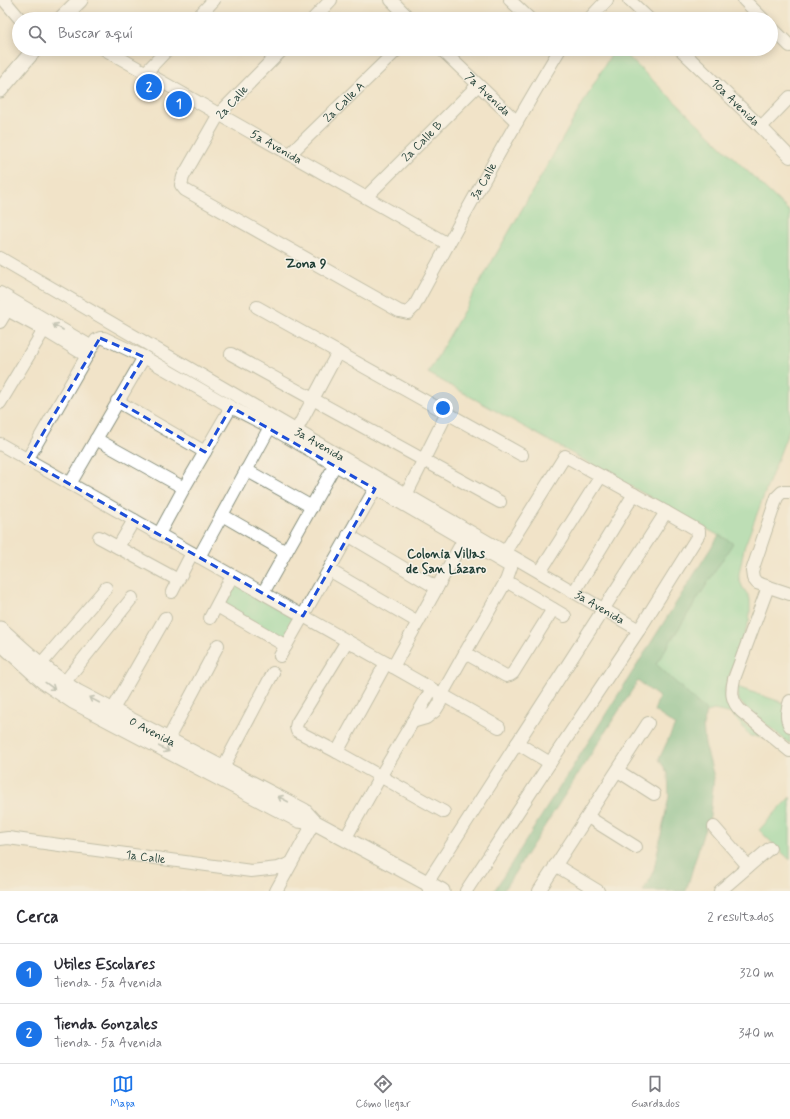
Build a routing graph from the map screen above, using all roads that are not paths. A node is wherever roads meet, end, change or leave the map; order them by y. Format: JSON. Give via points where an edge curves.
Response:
{"nodes":[{"id":1,"x":4,"y":0,"type":"edge"},
{"id":2,"x":214,"y":0,"type":"edge"},
{"id":3,"x":331,"y":0,"type":"edge"},
{"id":4,"x":390,"y":0,"type":"edge"},
{"id":5,"x":510,"y":0,"type":"edge"},
{"id":6,"x":607,"y":0,"type":"edge"},
{"id":7,"x":629,"y":0,"type":"edge"},
{"id":8,"x":744,"y":0,"type":"edge"},
{"id":9,"x":76,"y":1,"type":"edge"},
{"id":10,"x":14,"y":12,"type":"edge"},
{"id":11,"x":66,"y":12,"type":"edge"},
{"id":12,"x":203,"y":12,"type":"edge"},
{"id":13,"x":319,"y":12,"type":"edge"},
{"id":14,"x":403,"y":12,"type":"edge"},
{"id":15,"x":523,"y":12,"type":"edge"},
{"id":16,"x":596,"y":12,"type":"edge"},
{"id":17,"x":642,"y":12,"type":"edge"},
{"id":18,"x":756,"y":12,"type":"edge"},
{"id":19,"x":778,"y":34,"type":"edge"},
{"id":20,"x":790,"y":46,"type":"edge"},
{"id":21,"x":29,"y":56,"type":"edge"},
{"id":22,"x":117,"y":56,"type":"edge"},
{"id":23,"x":161,"y":56,"type":"edge"},
{"id":24,"x":276,"y":56,"type":"edge"},
{"id":25,"x":391,"y":56,"type":"edge"},
{"id":26,"x":448,"y":56,"type":"edge"},
{"id":27,"x":556,"y":56,"type":"edge"},
{"id":28,"x":687,"y":56,"type":"edge"},
{"id":29,"x":146,"y":72,"type":"junction"},
{"id":30,"x":478,"y":85,"type":"junction"},
{"id":31,"x":0,"y":90,"type":"edge"},
{"id":32,"x":790,"y":97,"type":"edge"},
{"id":33,"x":219,"y":114,"type":"junction"},
{"id":34,"x":517,"y":122,"type":"junction"},
{"id":35,"x":761,"y":127,"type":"junction"},
{"id":36,"x":290,"y":154,"type":"junction"},
{"id":37,"x":790,"y":157,"type":"edge"},
{"id":38,"x":366,"y":197,"type":"junction"},
{"id":39,"x":448,"y":244,"type":"junction"},
{"id":40,"x":0,"y":258,"type":"edge"},
{"id":41,"x":0,"y":293,"type":"edge"},
{"id":42,"x":6,"y":306,"type":"edge"},
{"id":43,"x":257,"y":307,"type":"dead end"},
{"id":44,"x":408,"y":313,"type":"joint"},
{"id":45,"x":0,"y":322,"type":"edge"},
{"id":46,"x":44,"y":330,"type":"junction"},
{"id":47,"x":89,"y":351,"type":"junction"},
{"id":48,"x":338,"y":352,"type":"junction"},
{"id":49,"x":232,"y":354,"type":"dead end"},
{"id":50,"x":144,"y":357,"type":"junction"},
{"id":51,"x":313,"y":399,"type":"junction"},
{"id":52,"x":117,"y":401,"type":"junction"},
{"id":53,"x":0,"y":403,"type":"edge"},
{"id":54,"x":231,"y":407,"type":"junction"},
{"id":55,"x":447,"y":413,"type":"junction"},
{"id":56,"x":270,"y":427,"type":"junction"},
{"id":57,"x":296,"y":431,"type":"junction"},
{"id":58,"x":96,"y":439,"type":"junction"},
{"id":59,"x":0,"y":444,"type":"edge"},
{"id":60,"x":205,"y":452,"type":"junction"},
{"id":61,"x":522,"y":455,"type":"dead end"},
{"id":62,"x":27,"y":460,"type":"junction"},
{"id":63,"x":424,"y":460,"type":"junction"},
{"id":64,"x":335,"y":466,"type":"junction"},
{"id":65,"x":246,"y":470,"type":"junction"},
{"id":66,"x":602,"y":476,"type":"junction"},
{"id":67,"x":70,"y":484,"type":"junction"},
{"id":68,"x":184,"y":488,"type":"junction"},
{"id":69,"x":375,"y":488,"type":"junction"},
{"id":70,"x":790,"y":492,"type":"edge"},
{"id":71,"x":406,"y":494,"type":"junction"},
{"id":72,"x":634,"y":494,"type":"junction"},
{"id":73,"x":500,"y":502,"type":"dead end"},
{"id":74,"x":312,"y":507,"type":"junction"},
{"id":75,"x":666,"y":512,"type":"junction"},
{"id":76,"x":222,"y":515,"type":"junction"},
{"id":77,"x":134,"y":520,"type":"junction"},
{"id":78,"x":159,"y":534,"type":"junction"},
{"id":79,"x":348,"y":535,"type":"junction"},
{"id":80,"x":99,"y":537,"type":"dead end"},
{"id":81,"x":464,"y":539,"type":"junction"},
{"id":82,"x":118,"y":547,"type":"junction"},
{"id":83,"x":286,"y":552,"type":"junction"},
{"id":84,"x":506,"y":552,"type":"junction"},
{"id":85,"x":196,"y":555,"type":"junction"},
{"id":86,"x":329,"y":570,"type":"junction"},
{"id":87,"x":540,"y":572,"type":"junction"},
{"id":88,"x":232,"y":576,"type":"junction"},
{"id":89,"x":178,"y":580,"type":"junction"},
{"id":90,"x":506,"y":581,"type":"junction"},
{"id":91,"x":768,"y":587,"type":"junction"},
{"id":92,"x":106,"y":588,"type":"dead end"},
{"id":93,"x":437,"y":588,"type":"junction"},
{"id":94,"x":172,"y":592,"type":"dead end"},
{"id":95,"x":574,"y":592,"type":"junction"},
{"id":96,"x":263,"y":593,"type":"junction"},
{"id":97,"x":790,"y":594,"type":"edge"},
{"id":98,"x":132,"y":598,"type":"dead end"},
{"id":99,"x":217,"y":606,"type":"junction"},
{"id":100,"x":553,"y":609,"type":"junction"},
{"id":101,"x":604,"y":609,"type":"junction"},
{"id":102,"x":303,"y":616,"type":"junction"},
{"id":103,"x":565,"y":616,"type":"dead end"},
{"id":104,"x":165,"y":618,"type":"dead end"},
{"id":105,"x":210,"y":618,"type":"dead end"},
{"id":106,"x":418,"y":622,"type":"junction"},
{"id":107,"x":0,"y":629,"type":"edge"},
{"id":108,"x":639,"y":630,"type":"junction"},
{"id":109,"x":347,"y":641,"type":"junction"},
{"id":110,"x":0,"y":642,"type":"edge"},
{"id":111,"x":218,"y":645,"type":"dead end"},
{"id":112,"x":465,"y":653,"type":"junction"},
{"id":113,"x":40,"y":665,"type":"junction"},
{"id":114,"x":389,"y":665,"type":"junction"},
{"id":115,"x":272,"y":673,"type":"dead end"},
{"id":116,"x":64,"y":683,"type":"junction"},
{"id":117,"x":437,"y":692,"type":"junction"},
{"id":118,"x":790,"y":701,"type":"edge"},
{"id":119,"x":110,"y":715,"type":"junction"},
{"id":120,"x":648,"y":723,"type":"dead end"},
{"id":121,"x":790,"y":726,"type":"edge"},
{"id":122,"x":499,"y":727,"type":"dead end"},
{"id":123,"x":168,"y":739,"type":"junction"},
{"id":124,"x":518,"y":743,"type":"junction"},
{"id":125,"x":790,"y":751,"type":"edge"},
{"id":126,"x":337,"y":752,"type":"junction"},
{"id":127,"x":550,"y":763,"type":"junction"},
{"id":128,"x":618,"y":771,"type":"junction"},
{"id":129,"x":220,"y":772,"type":"junction"},
{"id":130,"x":380,"y":777,"type":"junction"},
{"id":131,"x":654,"y":794,"type":"dead end"},
{"id":132,"x":444,"y":812,"type":"dead end"},
{"id":133,"x":588,"y":817,"type":"junction"},
{"id":134,"x":314,"y":822,"type":"junction"},
{"id":135,"x":714,"y":827,"type":"dead end"},
{"id":136,"x":0,"y":839,"type":"edge"},
{"id":137,"x":345,"y":839,"type":"junction"},
{"id":138,"x":636,"y":847,"type":"dead end"},
{"id":139,"x":770,"y":848,"type":"dead end"},
{"id":140,"x":291,"y":863,"type":"junction"},
{"id":141,"x":555,"y":865,"type":"junction"},
{"id":142,"x":748,"y":866,"type":"junction"},
{"id":143,"x":428,"y":887,"type":"edge"},
{"id":144,"x":276,"y":891,"type":"edge"},
{"id":145,"x":442,"y":891,"type":"edge"},
{"id":146,"x":466,"y":891,"type":"edge"},
{"id":147,"x":539,"y":891,"type":"edge"},
{"id":148,"x":598,"y":891,"type":"edge"},
{"id":149,"x":720,"y":891,"type":"edge"}],
"edges":[{"from":1,"to":10,"type":"street"},
{"from":2,"to":12,"type":"street"},
{"from":3,"to":13,"type":"street"},
{"from":4,"to":14,"type":"street"},
{"from":5,"to":15,"type":"street"},
{"from":6,"to":16,"type":"street"},
{"from":7,"to":17,"type":"street"},
{"from":8,"to":18,"type":"street"},
{"from":9,"to":11,"type":"main road"},
{"from":19,"to":20,"type":"street"},
{"from":21,"to":31,"type":"main road"},
{"from":22,"to":29,"type":"street","name":"5a Avenida"},
{"from":23,"to":29,"type":"street"},
{"from":24,"to":33,"type":"street","name":"2a Calle"},
{"from":25,"to":36,"type":"street","name":"2a Calle A"},
{"from":26,"to":30,"type":"street","name":"7a Avenida"},
{"from":27,"to":34,"type":"street","name":"3a Calle"},
{"from":28,"to":35,"type":"street","name":"10a Avenida"},
{"from":29,"to":33,"type":"street","name":"5a Avenida"},
{"from":30,"to":34,"type":"street","name":"7a Avenida"},
{"from":30,"to":38,"type":"street","name":"2a Calle B"},
{"from":32,"to":35,"type":"street"},
{"from":33,"to":36,"type":"street","name":"5a Avenida"},
{"from":33,"to":44,"type":"street","name":"2a Calle","via":[[183,177],[181,185],[185,190]]},
{"from":34,"to":39,"type":"street","name":"3a Calle"},
{"from":35,"to":37,"type":"street","name":"10a Avenida"},
{"from":36,"to":38,"type":"street","name":"5a Avenida"},
{"from":38,"to":39,"type":"street","name":"5a Avenida"},
{"from":39,"to":44,"type":"street","name":"3a Calle","via":[[414,307]]},
{"from":40,"to":57,"type":"street","name":"3a Avenida"},
{"from":41,"to":42,"type":"street"},
{"from":42,"to":45,"type":"street"},
{"from":42,"to":46,"type":"street"},
{"from":47,"to":42,"type":"street","one_way":true},
{"from":43,"to":48,"type":"street"},
{"from":46,"to":47,"type":"street"},
{"from":46,"to":53,"type":"street"},
{"from":47,"to":50,"type":"street","via":[[96,340],[104,338]]},
{"from":47,"to":62,"type":"street"},
{"from":48,"to":51,"type":"street"},
{"from":48,"to":55,"type":"street"},
{"from":49,"to":51,"type":"street"},
{"from":50,"to":52,"type":"street"},
{"from":50,"to":54,"type":"street"},
{"from":51,"to":57,"type":"street"},
{"from":51,"to":63,"type":"street"},
{"from":52,"to":58,"type":"street"},
{"from":52,"to":60,"type":"street"},
{"from":54,"to":56,"type":"street"},
{"from":54,"to":60,"type":"street"},
{"from":55,"to":61,"type":"street"},
{"from":55,"to":63,"type":"street"},
{"from":56,"to":64,"type":"street"},
{"from":56,"to":65,"type":"street"},
{"from":57,"to":71,"type":"street","name":"3a Avenida"},
{"from":58,"to":67,"type":"street"},
{"from":58,"to":68,"type":"street"},
{"from":59,"to":62,"type":"street"},
{"from":60,"to":68,"type":"street"},
{"from":62,"to":67,"type":"street"},
{"from":63,"to":71,"type":"street"},
{"from":63,"to":73,"type":"street"},
{"from":64,"to":69,"type":"street"},
{"from":64,"to":74,"type":"street"},
{"from":65,"to":74,"type":"street"},
{"from":65,"to":76,"type":"street"},
{"from":66,"to":72,"type":"street"},
{"from":66,"to":84,"type":"street","via":[[565,456]]},
{"from":66,"to":87,"type":"street"},
{"from":67,"to":77,"type":"street"},
{"from":68,"to":78,"type":"street"},
{"from":69,"to":79,"type":"street"},
{"from":69,"to":81,"type":"street"},
{"from":70,"to":91,"type":"street","via":[[782,492],[777,497],[753,567],[755,581]]},
{"from":71,"to":84,"type":"street","name":"3a Avenida"},
{"from":72,"to":75,"type":"street"},
{"from":72,"to":95,"type":"street"},
{"from":74,"to":83,"type":"street"},
{"from":75,"to":101,"type":"street"},
{"from":75,"to":108,"type":"street","via":[[696,529],[698,534]]},
{"from":76,"to":83,"type":"street"},
{"from":76,"to":85,"type":"street"},
{"from":77,"to":78,"type":"street"},
{"from":77,"to":82,"type":"street"},
{"from":78,"to":85,"type":"street"},
{"from":79,"to":86,"type":"street"},
{"from":79,"to":93,"type":"street"},
{"from":80,"to":82,"type":"street"},
{"from":81,"to":90,"type":"street","via":[[511,567]]},
{"from":81,"to":93,"type":"street"},
{"from":82,"to":89,"type":"street"},
{"from":83,"to":96,"type":"street"},
{"from":84,"to":87,"type":"street","name":"3a Avenida"},
{"from":85,"to":88,"type":"street"},
{"from":85,"to":89,"type":"street"},
{"from":86,"to":102,"type":"street"},
{"from":86,"to":106,"type":"street"},
{"from":87,"to":95,"type":"street","name":"3a Avenida"},
{"from":88,"to":96,"type":"street"},
{"from":88,"to":99,"type":"street"},
{"from":89,"to":94,"type":"street"},
{"from":90,"to":100,"type":"street"},
{"from":90,"to":112,"type":"street"},
{"from":91,"to":97,"type":"street"},
{"from":91,"to":125,"type":"street","via":[[734,679],[732,696],[741,711]]},
{"from":92,"to":113,"type":"street"},
{"from":93,"to":106,"type":"street"},
{"from":95,"to":101,"type":"street","name":"3a Avenida"},
{"from":96,"to":102,"type":"street"},
{"from":98,"to":116,"type":"street"},
{"from":99,"to":102,"type":"street","via":[[283,651]]},
{"from":99,"to":105,"type":"street"},
{"from":100,"to":103,"type":"street"},
{"from":100,"to":112,"type":"street","via":[[514,673],[510,675],[506,676]]},
{"from":101,"to":108,"type":"street","name":"3a Avenida"},
{"from":101,"to":124,"type":"street"},
{"from":102,"to":109,"type":"street"},
{"from":104,"to":119,"type":"street"},
{"from":106,"to":114,"type":"street"},
{"from":107,"to":113,"type":"main road","name":"0 Avenida"},
{"from":108,"to":127,"type":"street"},
{"from":109,"to":114,"type":"street"},
{"from":109,"to":126,"type":"street","via":[[296,727],[297,731]]},
{"from":110,"to":119,"type":"main road","name":"0 Avenida","one_way":true,"via":[[58,692]]},
{"from":111,"to":123,"type":"street"},
{"from":112,"to":117,"type":"street"},
{"from":113,"to":116,"type":"main road","name":"0 Avenida"},
{"from":114,"to":117,"type":"street"},
{"from":114,"to":126,"type":"street"},
{"from":115,"to":129,"type":"street"},
{"from":119,"to":116,"type":"main road","name":"0 Avenida","one_way":true},
{"from":117,"to":122,"type":"street"},
{"from":117,"to":130,"type":"street","via":[[412,722]]},
{"from":118,"to":121,"type":"street","via":[[787,722]]},
{"from":119,"to":123,"type":"main road","name":"0 Avenida"},
{"from":119,"to":129,"type":"main road","name":"0 Avenida","one_way":true},
{"from":120,"to":128,"type":"street"},
{"from":123,"to":129,"type":"main road","name":"0 Avenida"},
{"from":124,"to":127,"type":"street"},
{"from":124,"to":143,"type":"street"},
{"from":126,"to":130,"type":"street"},
{"from":127,"to":146,"type":"street"},
{"from":128,"to":131,"type":"street"},
{"from":128,"to":133,"type":"street"},
{"from":129,"to":134,"type":"main road","name":"0 Avenida","via":[[298,820]]},
{"from":130,"to":132,"type":"street"},
{"from":130,"to":137,"type":"street"},
{"from":133,"to":138,"type":"street"},
{"from":133,"to":141,"type":"street"},
{"from":134,"to":137,"type":"main road","name":"0 Avenida"},
{"from":134,"to":140,"type":"street"},
{"from":135,"to":142,"type":"street"},
{"from":136,"to":140,"type":"street","name":"1a Calle","via":[[8,838],[251,871],[278,868]]},
{"from":137,"to":143,"type":"main road","name":"0 Avenida"},
{"from":139,"to":142,"type":"street"},
{"from":140,"to":144,"type":"street"},
{"from":141,"to":147,"type":"street"},
{"from":141,"to":148,"type":"street"},
{"from":142,"to":149,"type":"street"},
{"from":143,"to":145,"type":"main road","name":"0 Avenida"}]}
